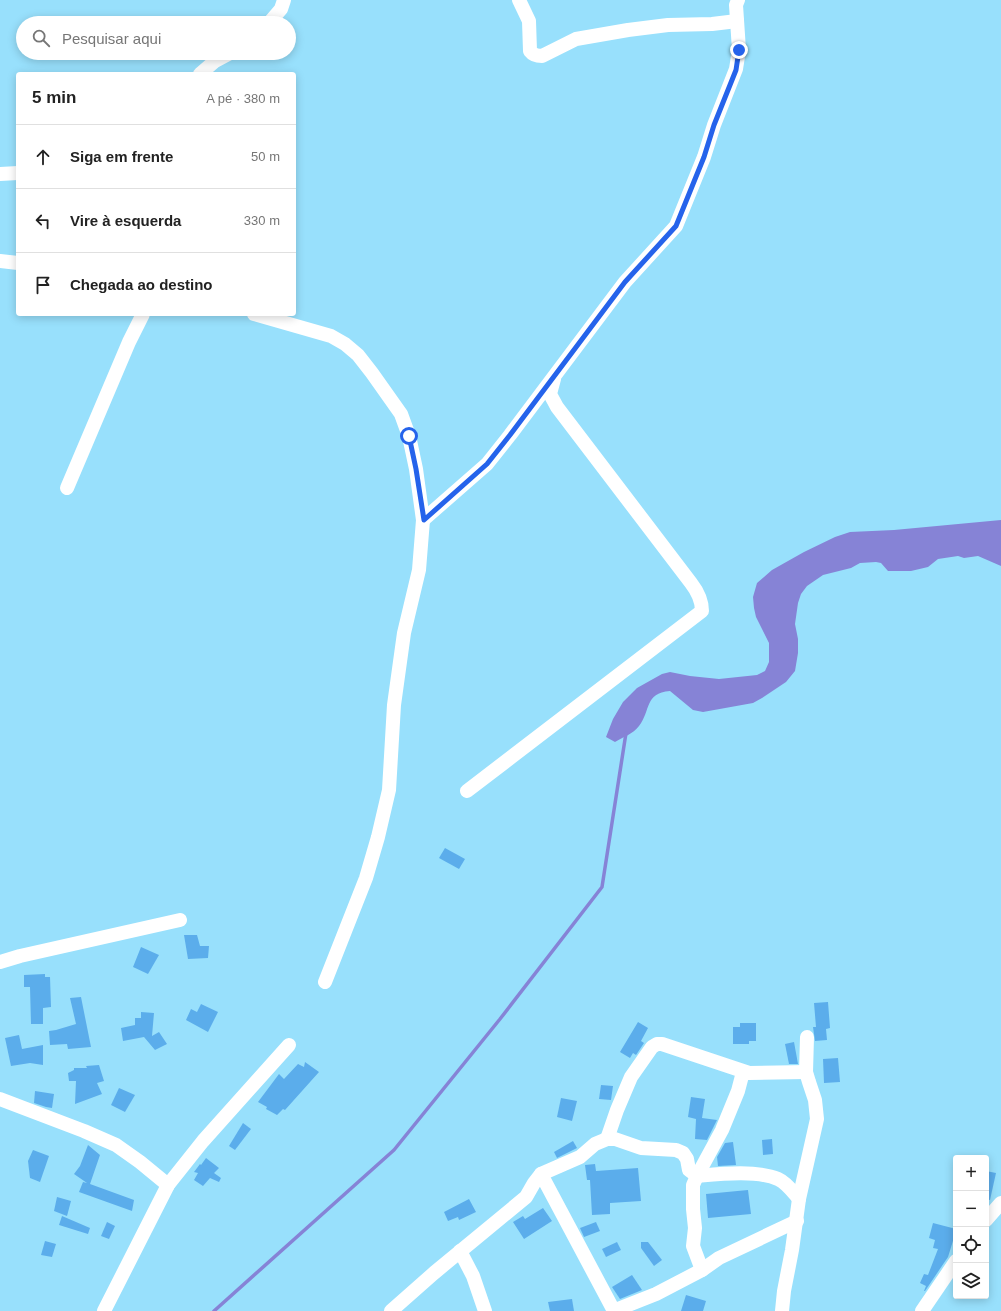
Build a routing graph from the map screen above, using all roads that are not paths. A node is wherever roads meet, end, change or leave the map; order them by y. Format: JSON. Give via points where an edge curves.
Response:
{"nodes":[{"id":1,"x":284,"y":0,"type":"edge"},
{"id":2,"x":519,"y":0,"type":"edge"},
{"id":3,"x":738,"y":0,"type":"edge"},
{"id":4,"x":274,"y":16,"type":"edge"},
{"id":5,"x":737,"y":21,"type":"junction"},
{"id":6,"x":217,"y":60,"type":"edge"},
{"id":7,"x":202,"y":72,"type":"edge"},
{"id":8,"x":16,"y":173,"type":"edge"},
{"id":9,"x":0,"y":174,"type":"edge"},
{"id":10,"x":0,"y":261,"type":"edge"},
{"id":11,"x":16,"y":263,"type":"edge"},
{"id":12,"x":142,"y":316,"type":"edge"},
{"id":13,"x":261,"y":316,"type":"edge"},
{"id":14,"x":555,"y":375,"type":"junction"},
{"id":15,"x":67,"y":488,"type":"dead end"},
{"id":16,"x":424,"y":520,"type":"junction"},
{"id":17,"x":467,"y":791,"type":"dead end"},
{"id":18,"x":180,"y":920,"type":"dead end"},
{"id":19,"x":0,"y":962,"type":"edge"},
{"id":20,"x":325,"y":982,"type":"dead end"},
{"id":21,"x":807,"y":1037,"type":"dead end"},
{"id":22,"x":289,"y":1045,"type":"dead end"},
{"id":23,"x":743,"y":1072,"type":"junction"},
{"id":24,"x":806,"y":1072,"type":"junction"},
{"id":25,"x":0,"y":1099,"type":"edge"},
{"id":26,"x":607,"y":1139,"type":"junction"},
{"id":27,"x":541,"y":1174,"type":"junction"},
{"id":28,"x":697,"y":1176,"type":"junction"},
{"id":29,"x":168,"y":1185,"type":"junction"},
{"id":30,"x":800,"y":1198,"type":"junction"},
{"id":31,"x":1001,"y":1203,"type":"edge"},
{"id":32,"x":989,"y":1217,"type":"edge"},
{"id":33,"x":796,"y":1221,"type":"junction"},
{"id":34,"x":460,"y":1251,"type":"junction"},
{"id":35,"x":955,"y":1263,"type":"edge"},
{"id":36,"x":702,"y":1270,"type":"junction"},
{"id":37,"x":104,"y":1311,"type":"edge"},
{"id":38,"x":391,"y":1311,"type":"edge"},
{"id":39,"x":485,"y":1311,"type":"edge"},
{"id":40,"x":613,"y":1311,"type":"edge"},
{"id":41,"x":782,"y":1311,"type":"edge"},
{"id":42,"x":922,"y":1311,"type":"edge"}],
"edges":[{"from":1,"to":4,"type":"street"},
{"from":2,"to":5,"type":"street","via":[[529,22],[530,50],[532,54],[539,56],[576,39],[668,25]]},
{"from":3,"to":5,"type":"street"},
{"from":5,"to":14,"type":"street","via":[[739,50],[736,70],[676,226],[625,282]]},
{"from":6,"to":7,"type":"street"},
{"from":8,"to":9,"type":"street"},
{"from":10,"to":11,"type":"street"},
{"from":12,"to":15,"type":"street"},
{"from":13,"to":16,"type":"street","via":[[331,336],[345,344],[367,367],[401,414],[409,436]]},
{"from":14,"to":16,"type":"street","via":[[487,464]]},
{"from":14,"to":17,"type":"street","via":[[550,394],[557,407],[691,583],[702,602],[702,611]]},
{"from":16,"to":20,"type":"street","via":[[418,570],[404,634],[394,706],[389,790],[366,878]]},
{"from":18,"to":19,"type":"street"},
{"from":21,"to":24,"type":"street"},
{"from":22,"to":29,"type":"street","via":[[203,1141]]},
{"from":23,"to":24,"type":"street"},
{"from":23,"to":26,"type":"street","via":[[657,1044],[652,1047],[631,1077]]},
{"from":23,"to":28,"type":"street","via":[[722,1130]]},
{"from":24,"to":30,"type":"street","via":[[815,1100],[817,1119]]},
{"from":25,"to":29,"type":"street","via":[[116,1145]]},
{"from":26,"to":27,"type":"street","via":[[595,1144],[580,1157]]},
{"from":26,"to":28,"type":"street","via":[[615,1139],[641,1148],[683,1152],[688,1170]]},
{"from":27,"to":34,"type":"street","via":[[526,1197]]},
{"from":27,"to":40,"type":"street"},
{"from":28,"to":30,"type":"street","via":[[731,1173],[764,1176],[778,1179]]},
{"from":28,"to":36,"type":"street","via":[[693,1185],[693,1239]]},
{"from":29,"to":37,"type":"street"},
{"from":30,"to":33,"type":"street"},
{"from":31,"to":32,"type":"street"},
{"from":33,"to":36,"type":"street","via":[[719,1258]]},
{"from":33,"to":41,"type":"street"},
{"from":34,"to":38,"type":"street"},
{"from":34,"to":39,"type":"street","via":[[473,1276]]},
{"from":35,"to":42,"type":"street"},
{"from":36,"to":40,"type":"street","via":[[656,1294]]}]}
